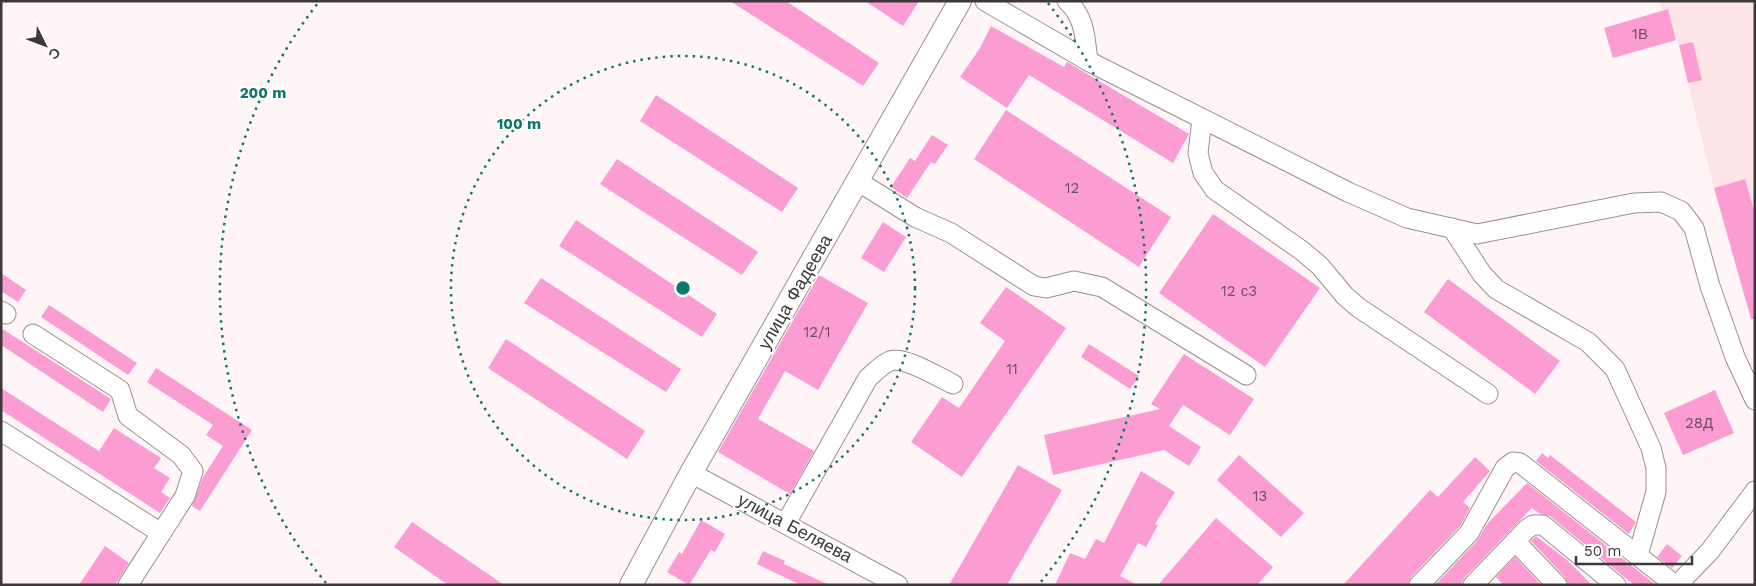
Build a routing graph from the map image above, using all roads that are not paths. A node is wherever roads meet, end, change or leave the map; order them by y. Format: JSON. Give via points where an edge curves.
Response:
{"nodes":[{"id":1,"x":960,"y":1,"type":"edge"},
{"id":2,"x":985,"y":1,"type":"edge"},
{"id":3,"x":1067,"y":1,"type":"edge"},
{"id":4,"x":1088,"y":61,"type":"junction"},
{"id":5,"x":1202,"y":119,"type":"junction"},
{"id":6,"x":859,"y":182,"type":"junction"},
{"id":7,"x":1452,"y":228,"type":"junction"},
{"id":8,"x":33,"y":334,"type":"dead end"},
{"id":9,"x":1246,"y":375,"type":"dead end"},
{"id":10,"x":953,"y":384,"type":"dead end"},
{"id":11,"x":1488,"y":394,"type":"dead end"},
{"id":12,"x":1755,"y":400,"type":"edge"},
{"id":13,"x":1,"y":431,"type":"edge"},
{"id":14,"x":691,"y":472,"type":"junction"},
{"id":15,"x":1755,"y":491,"type":"edge"},
{"id":16,"x":786,"y":523,"type":"junction"},
{"id":17,"x":161,"y":533,"type":"junction"},
{"id":18,"x":1515,"y":541,"type":"junction"},
{"id":19,"x":1638,"y":555,"type":"junction"},
{"id":20,"x":1482,"y":582,"type":"edge"},
{"id":21,"x":128,"y":585,"type":"edge"},
{"id":22,"x":631,"y":585,"type":"edge"},
{"id":23,"x":898,"y":585,"type":"edge"},
{"id":24,"x":1419,"y":585,"type":"edge"},
{"id":25,"x":1557,"y":585,"type":"edge"},
{"id":26,"x":1616,"y":585,"type":"edge"},
{"id":27,"x":1675,"y":585,"type":"edge"},
{"id":28,"x":1683,"y":585,"type":"edge"}],
"edges":[{"from":1,"to":6,"type":"main road","name":"улица Фадеева"},
{"from":2,"to":4,"type":"street"},
{"from":3,"to":4,"type":"street","via":[[1075,8],[1083,24]]},
{"from":4,"to":5,"type":"street"},
{"from":5,"to":7,"type":"street","via":[[1356,196],[1407,218]]},
{"from":5,"to":11,"type":"street","via":[[1198,153],[1202,172],[1215,190],[1301,250],[1359,308]]},
{"from":6,"to":9,"type":"street","via":[[915,217],[951,233],[1034,286],[1046,288],[1074,281],[1102,287]]},
{"from":6,"to":14,"type":"main road","name":"улица Фадеева"},
{"from":7,"to":12,"type":"street","via":[[1477,234],[1634,202],[1661,202],[1681,211],[1694,228],[1735,357]]},
{"from":7,"to":19,"type":"street","via":[[1482,274],[1496,289],[1588,342],[1615,369],[1651,448],[1656,468],[1656,492]]},
{"from":8,"to":17,"type":"street","via":[[120,390],[128,416],[188,463],[193,471],[185,496]]},
{"from":10,"to":16,"type":"street","via":[[906,362],[892,361],[880,367],[868,378]]},
{"from":13,"to":17,"type":"street"},
{"from":14,"to":16,"type":"street","name":"улица Беляева"},
{"from":14,"to":22,"type":"main road","name":"улица Фадеева"},
{"from":15,"to":28,"type":"street","via":[[1710,551],[1683,579]]},
{"from":16,"to":23,"type":"street","name":"улица Беляева"},
{"from":17,"to":21,"type":"street"},
{"from":18,"to":20,"type":"street"},
{"from":18,"to":25,"type":"street"},
{"from":18,"to":26,"type":"street","via":[[1533,525],[1542,525]]},
{"from":19,"to":24,"type":"street","via":[[1520,463],[1513,462],[1505,468],[1469,533]]},
{"from":19,"to":27,"type":"street"}]}
